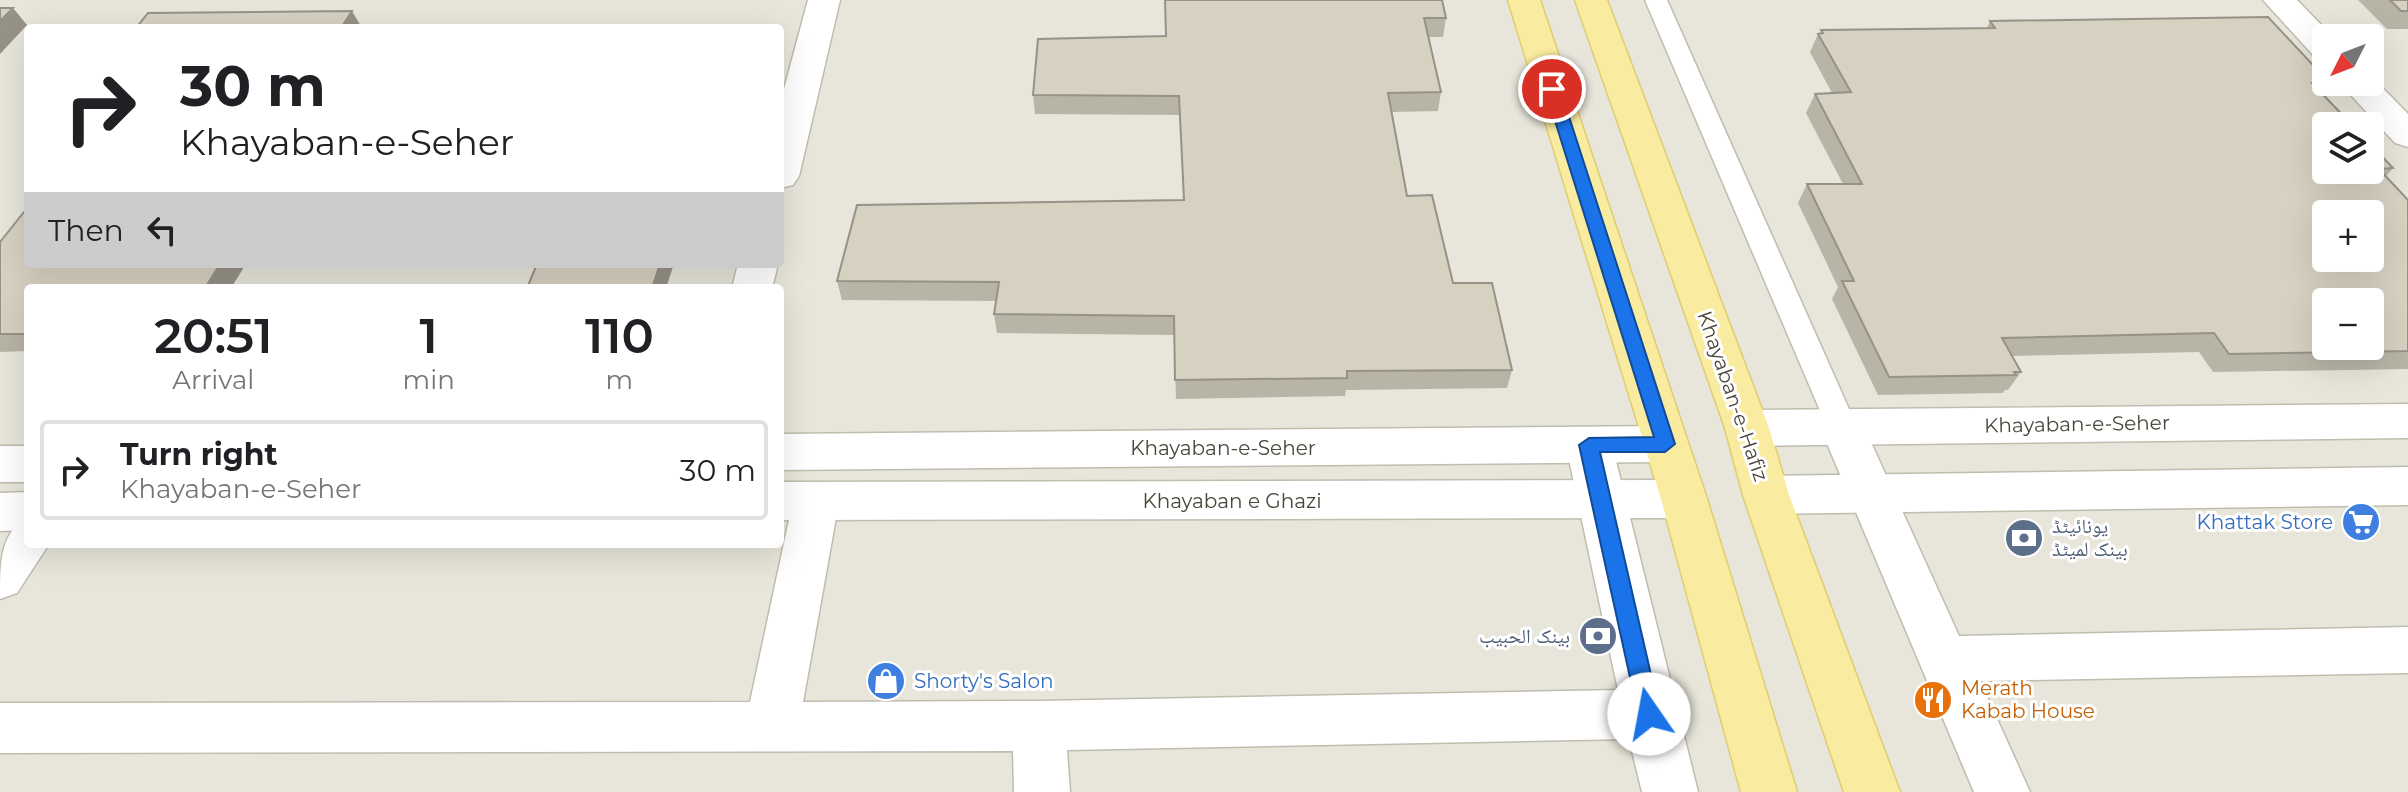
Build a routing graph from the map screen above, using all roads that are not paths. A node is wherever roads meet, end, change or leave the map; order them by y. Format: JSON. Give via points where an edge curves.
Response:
{"nodes":[{"id":1,"x":824,"y":0,"type":"edge"},
{"id":2,"x":1524,"y":0,"type":"edge"},
{"id":3,"x":1591,"y":0,"type":"edge"},
{"id":4,"x":1656,"y":0,"type":"edge"},
{"id":5,"x":2279,"y":0,"type":"edge"},
{"id":6,"x":2312,"y":34,"type":"edge"},
{"id":7,"x":2370,"y":96,"type":"edge"},
{"id":8,"x":2408,"y":135,"type":"edge"},
{"id":9,"x":784,"y":160,"type":"edge"},
{"id":10,"x":2408,"y":421,"type":"edge"},
{"id":11,"x":1842,"y":427,"type":"junction"},
{"id":12,"x":1747,"y":428,"type":"junction"},
{"id":13,"x":1665,"y":444,"type":"junction"},
{"id":14,"x":1589,"y":445,"type":"junction"},
{"id":15,"x":784,"y":452,"type":"edge"},
{"id":16,"x":0,"y":464,"type":"edge"},
{"id":17,"x":24,"y":464,"type":"edge"},
{"id":18,"x":2408,"y":486,"type":"edge"},
{"id":19,"x":1869,"y":493,"type":"junction"},
{"id":20,"x":1766,"y":495,"type":"junction"},
{"id":21,"x":1601,"y":498,"type":"junction"},
{"id":22,"x":1684,"y":499,"type":"junction"},
{"id":23,"x":798,"y":501,"type":"edge"},
{"id":24,"x":24,"y":511,"type":"edge"},
{"id":25,"x":0,"y":512,"type":"edge"},
{"id":26,"x":24,"y":544,"type":"edge"},
{"id":27,"x":0,"y":578,"type":"edge"},
{"id":28,"x":2408,"y":650,"type":"edge"},
{"id":29,"x":1941,"y":659,"type":"junction"},
{"id":30,"x":1649,"y":714,"type":"junction"},
{"id":31,"x":1039,"y":726,"type":"junction"},
{"id":32,"x":0,"y":728,"type":"edge"},
{"id":33,"x":771,"y":728,"type":"junction"},
{"id":34,"x":1042,"y":792,"type":"edge"},
{"id":35,"x":1670,"y":792,"type":"edge"},
{"id":36,"x":1769,"y":792,"type":"edge"},
{"id":37,"x":1872,"y":792,"type":"edge"},
{"id":38,"x":2002,"y":792,"type":"edge"}],
"edges":[{"from":1,"to":9,"type":"street"},
{"from":2,"to":13,"type":"main road"},
{"from":3,"to":12,"type":"main road","name":"Khayaban-e-Hafiz"},
{"from":4,"to":11,"type":"lane"},
{"from":5,"to":6,"type":"street"},
{"from":7,"to":8,"type":"street"},
{"from":10,"to":11,"type":"street","name":"Khayaban-e-Seher"},
{"from":11,"to":12,"type":"street","name":"Khayaban-e-Seher"},
{"from":11,"to":19,"type":"street"},
{"from":12,"to":20,"type":"main road","name":"Khayaban-e-Hafiz"},
{"from":13,"to":14,"type":"street","name":"Khayaban-e-Seher"},
{"from":13,"to":22,"type":"main road"},
{"from":14,"to":15,"type":"street","name":"Khayaban-e-Seher"},
{"from":14,"to":21,"type":"street"},
{"from":16,"to":17,"type":"street"},
{"from":18,"to":19,"type":"street"},
{"from":19,"to":20,"type":"street"},
{"from":19,"to":29,"type":"street"},
{"from":20,"to":37,"type":"main road","name":"Khayaban-e-Hafiz"},
{"from":21,"to":22,"type":"street","name":"Khayaban e Ghazi"},
{"from":21,"to":23,"type":"street","name":"Khayaban e Ghazi"},
{"from":21,"to":30,"type":"street"},
{"from":22,"to":36,"type":"main road"},
{"from":23,"to":33,"type":"street"},
{"from":24,"to":25,"type":"street"},
{"from":26,"to":27,"type":"street"},
{"from":28,"to":29,"type":"street"},
{"from":29,"to":38,"type":"street"},
{"from":30,"to":31,"type":"street"},
{"from":30,"to":35,"type":"street"},
{"from":31,"to":33,"type":"street"},
{"from":31,"to":34,"type":"street"},
{"from":32,"to":33,"type":"street"}]}
